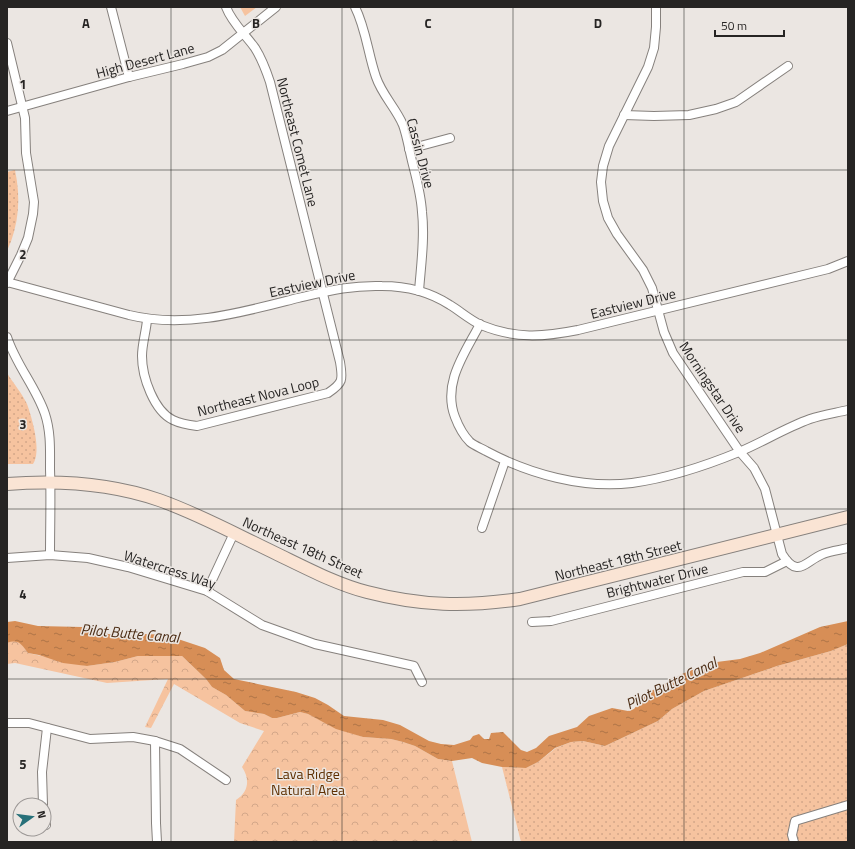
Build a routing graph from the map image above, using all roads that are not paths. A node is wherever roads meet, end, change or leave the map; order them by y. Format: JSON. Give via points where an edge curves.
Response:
{"nodes":[{"id":1,"x":112,"y":7,"type":"edge"},
{"id":2,"x":226,"y":7,"type":"edge"},
{"id":3,"x":276,"y":7,"type":"edge"},
{"id":4,"x":355,"y":7,"type":"edge"},
{"id":5,"x":656,"y":7,"type":"edge"},
{"id":6,"x":243,"y":34,"type":"junction"},
{"id":7,"x":7,"y":43,"type":"edge"},
{"id":8,"x":788,"y":66,"type":"dead end"},
{"id":9,"x":129,"y":77,"type":"junction"},
{"id":10,"x":23,"y":107,"type":"junction"},
{"id":11,"x":7,"y":111,"type":"edge"},
{"id":12,"x":624,"y":115,"type":"junction"},
{"id":13,"x":450,"y":138,"type":"dead end"},
{"id":14,"x":409,"y":149,"type":"junction"},
{"id":15,"x":848,"y":261,"type":"edge"},
{"id":16,"x":7,"y":282,"type":"edge"},
{"id":17,"x":419,"y":291,"type":"junction"},
{"id":18,"x":322,"y":292,"type":"junction"},
{"id":19,"x":657,"y":310,"type":"junction"},
{"id":20,"x":147,"y":320,"type":"junction"},
{"id":21,"x":480,"y":324,"type":"junction"},
{"id":22,"x":7,"y":337,"type":"edge"},
{"id":23,"x":848,"y":410,"type":"edge"},
{"id":24,"x":740,"y":452,"type":"junction"},
{"id":25,"x":505,"y":461,"type":"junction"},
{"id":26,"x":50,"y":482,"type":"junction"},
{"id":27,"x":7,"y":484,"type":"edge"},
{"id":28,"x":848,"y":517,"type":"edge"},
{"id":29,"x":482,"y":528,"type":"dead end"},
{"id":30,"x":234,"y":533,"type":"junction"},
{"id":31,"x":778,"y":535,"type":"junction"},
{"id":32,"x":848,"y":548,"type":"edge"},
{"id":33,"x":50,"y":555,"type":"junction"},
{"id":34,"x":7,"y":558,"type":"edge"},
{"id":35,"x":787,"y":561,"type":"junction"},
{"id":36,"x":207,"y":591,"type":"junction"},
{"id":37,"x":532,"y":622,"type":"dead end"},
{"id":38,"x":422,"y":682,"type":"dead end"},
{"id":39,"x":7,"y":723,"type":"edge"},
{"id":40,"x":47,"y":728,"type":"junction"},
{"id":41,"x":155,"y":741,"type":"junction"},
{"id":42,"x":226,"y":780,"type":"dead end"},
{"id":43,"x":43,"y":797,"type":"edge"},
{"id":44,"x":848,"y":805,"type":"edge"},
{"id":45,"x":157,"y":842,"type":"edge"},
{"id":46,"x":794,"y":842,"type":"edge"}],
"edges":[{"from":1,"to":9,"type":"street"},
{"from":2,"to":6,"type":"street","name":"Northeast Comet Lane"},
{"from":3,"to":6,"type":"street","name":"High Desert Lane"},
{"from":4,"to":14,"type":"street","name":"Cassin Drive","via":[[382,92],[403,125]]},
{"from":5,"to":12,"type":"street","name":"Morningstar Drive","via":[[654,48],[648,67]]},
{"from":6,"to":9,"type":"street","name":"High Desert Lane","via":[[208,57]]},
{"from":6,"to":18,"type":"street","name":"Northeast Comet Lane","via":[[263,62],[270,82]]},
{"from":7,"to":10,"type":"street"},
{"from":8,"to":12,"type":"street","via":[[736,102],[716,109],[689,114]]},
{"from":9,"to":10,"type":"street","name":"High Desert Lane"},
{"from":10,"to":11,"type":"street","name":"High Desert Lane"},
{"from":10,"to":16,"type":"street","via":[[26,153],[34,202],[33,214],[28,238]]},
{"from":12,"to":19,"type":"street","name":"Morningstar Drive","via":[[602,166],[603,201],[608,218],[617,234],[643,270],[652,288]]},
{"from":13,"to":14,"type":"street"},
{"from":14,"to":17,"type":"street","name":"Cassin Drive","via":[[422,212]]},
{"from":15,"to":19,"type":"street","name":"Eastview Drive","via":[[828,269]]},
{"from":16,"to":20,"type":"street","name":"Eastview Drive"},
{"from":17,"to":18,"type":"street","name":"Eastview Drive","via":[[361,286]]},
{"from":17,"to":21,"type":"street","name":"Eastview Drive","via":[[438,298]]},
{"from":18,"to":20,"type":"street","name":"Eastview Drive","via":[[226,316]]},
{"from":18,"to":20,"type":"street","name":"Northeast Nova Loop","via":[[343,376],[338,386],[328,393],[197,426],[172,420],[155,403],[143,368]]},
{"from":19,"to":21,"type":"street","name":"Eastview Drive","via":[[558,334],[532,337],[503,332]]},
{"from":19,"to":24,"type":"street","name":"Morningstar Drive","via":[[672,354]]},
{"from":21,"to":25,"type":"street","via":[[451,385],[451,407],[458,426],[471,442]]},
{"from":22,"to":26,"type":"street","via":[[46,416],[50,440]]},
{"from":23,"to":24,"type":"street","via":[[810,419]]},
{"from":24,"to":25,"type":"street","via":[[662,477],[632,483],[606,484],[554,477]]},
{"from":24,"to":31,"type":"street","name":"Morningstar Drive","via":[[754,468],[765,489]]},
{"from":25,"to":29,"type":"street"},
{"from":26,"to":27,"type":"main road","name":"Northeast 18th Street"},
{"from":26,"to":30,"type":"main road","name":"Northeast 18th Street","via":[[103,486],[132,492],[160,500]]},
{"from":26,"to":33,"type":"street"},
{"from":28,"to":31,"type":"main road","name":"Northeast 18th Street"},
{"from":30,"to":31,"type":"main road","name":"Northeast 18th Street","via":[[322,575],[365,592],[418,602],[460,605],[520,599]]},
{"from":30,"to":36,"type":"street"},
{"from":31,"to":35,"type":"street","via":[[782,554]]},
{"from":32,"to":35,"type":"street","via":[[823,555],[802,566],[796,567]]},
{"from":33,"to":34,"type":"street","name":"Watercress Way"},
{"from":33,"to":36,"type":"street","name":"Watercress Way","via":[[88,558],[128,567]]},
{"from":35,"to":37,"type":"street","name":"Brightwater Drive","via":[[765,572],[743,572],[551,620]]},
{"from":36,"to":38,"type":"street","name":"Watercress Way","via":[[262,625],[315,644],[414,666]]},
{"from":39,"to":40,"type":"street","via":[[28,723]]},
{"from":40,"to":41,"type":"street","via":[[90,738],[133,737]]},
{"from":40,"to":43,"type":"street","via":[[42,772]]},
{"from":41,"to":42,"type":"street","via":[[180,750]]},
{"from":41,"to":45,"type":"street"},
{"from":44,"to":46,"type":"street","via":[[795,821],[792,835]]}]}
